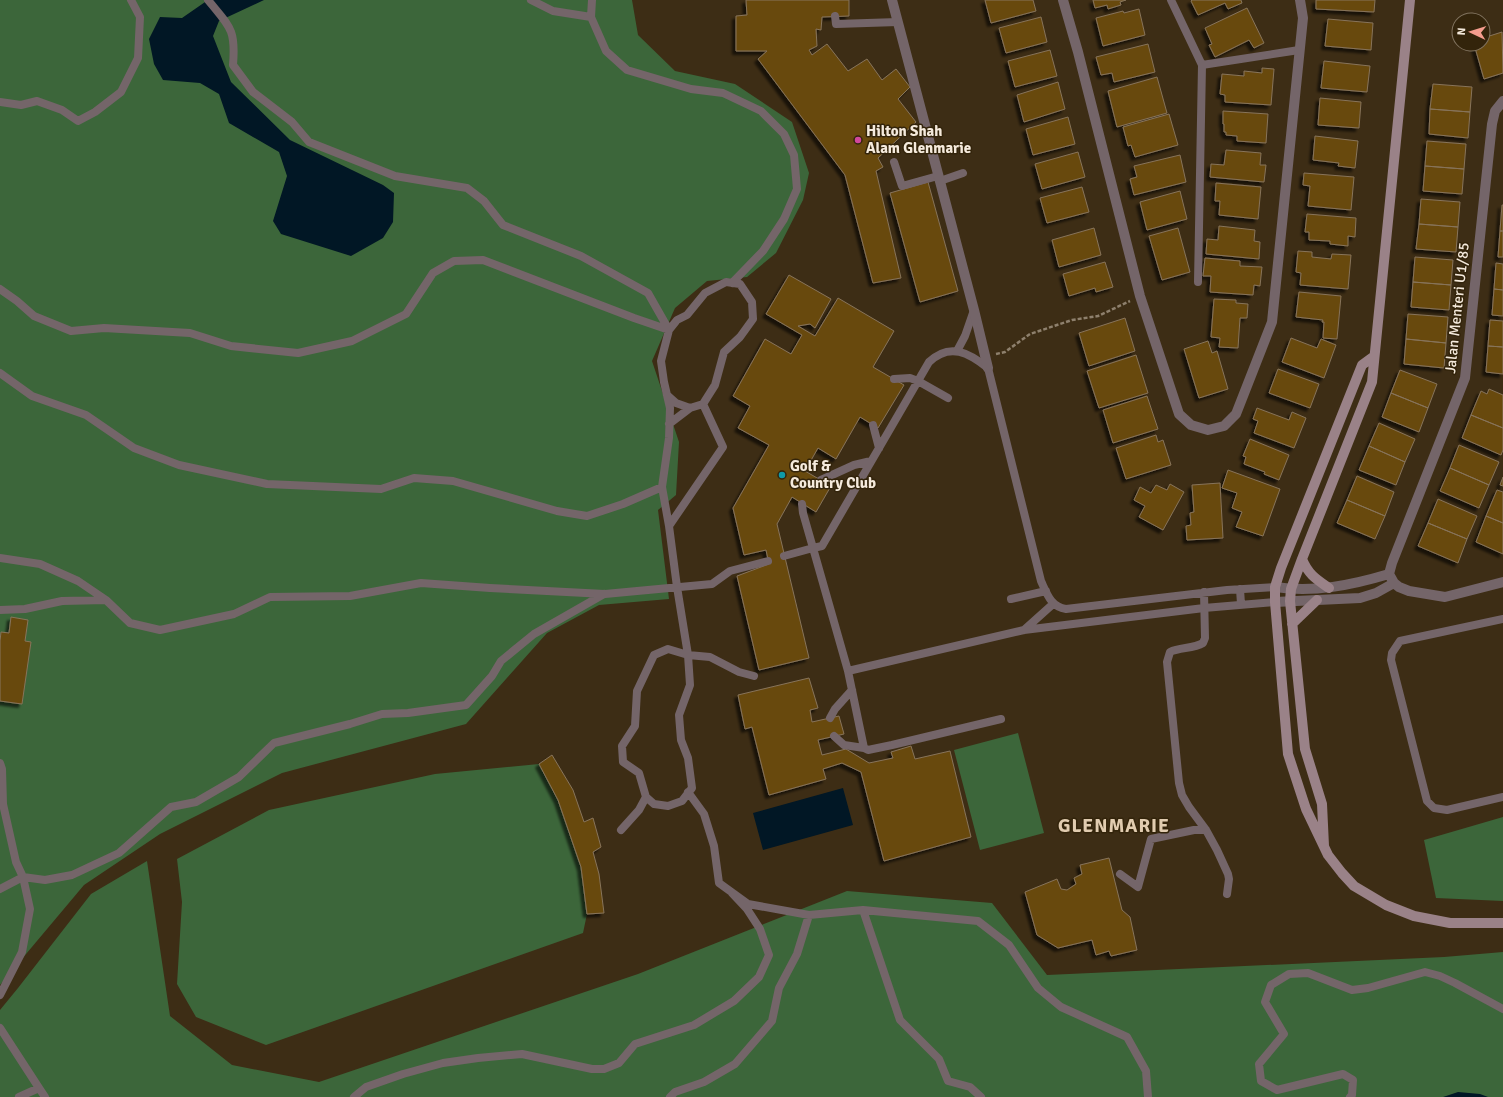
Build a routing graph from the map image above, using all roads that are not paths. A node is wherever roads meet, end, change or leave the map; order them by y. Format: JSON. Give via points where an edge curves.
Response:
{"nodes":[{"id":1,"x":131,"y":0,"type":"edge"},
{"id":2,"x":208,"y":0,"type":"edge"},
{"id":3,"x":531,"y":0,"type":"edge"},
{"id":4,"x":592,"y":0,"type":"edge"},
{"id":5,"x":892,"y":0,"type":"edge"},
{"id":6,"x":1063,"y":0,"type":"edge"},
{"id":7,"x":1171,"y":0,"type":"edge"},
{"id":8,"x":1300,"y":0,"type":"edge"},
{"id":9,"x":1410,"y":0,"type":"edge"},
{"id":10,"x":835,"y":16,"type":"dead end"},
{"id":11,"x":591,"y":17,"type":"junction"},
{"id":12,"x":898,"y":22,"type":"junction"},
{"id":13,"x":1299,"y":50,"type":"junction"},
{"id":14,"x":1202,"y":65,"type":"junction"},
{"id":15,"x":1503,"y":101,"type":"edge"},
{"id":16,"x":0,"y":102,"type":"edge"},
{"id":17,"x":894,"y":162,"type":"dead end"},
{"id":18,"x":963,"y":173,"type":"dead end"},
{"id":19,"x":939,"y":178,"type":"junction"},
{"id":20,"x":1198,"y":282,"type":"dead end"},
{"id":21,"x":732,"y":283,"type":"junction"},
{"id":22,"x":0,"y":289,"type":"edge"},
{"id":23,"x":974,"y":310,"type":"junction"},
{"id":24,"x":669,"y":330,"type":"junction"},
{"id":25,"x":958,"y":351,"type":"junction"},
{"id":26,"x":1373,"y":357,"type":"junction"},
{"id":27,"x":988,"y":368,"type":"junction"},
{"id":28,"x":0,"y":373,"type":"edge"},
{"id":29,"x":894,"y":379,"type":"dead end"},
{"id":30,"x":918,"y":381,"type":"junction"},
{"id":31,"x":667,"y":395,"type":"junction"},
{"id":32,"x":948,"y":398,"type":"dead end"},
{"id":33,"x":703,"y":404,"type":"junction"},
{"id":34,"x":690,"y":408,"type":"junction"},
{"id":35,"x":669,"y":424,"type":"junction"},
{"id":36,"x":873,"y":425,"type":"dead end"},
{"id":37,"x":879,"y":448,"type":"junction"},
{"id":38,"x":871,"y":461,"type":"junction"},
{"id":39,"x":821,"y":480,"type":"dead end"},
{"id":40,"x":662,"y":487,"type":"junction"},
{"id":41,"x":802,"y":504,"type":"dead end"},
{"id":42,"x":669,"y":526,"type":"junction"},
{"id":43,"x":813,"y":548,"type":"junction"},
{"id":44,"x":784,"y":556,"type":"dead end"},
{"id":45,"x":0,"y":558,"type":"edge"},
{"id":46,"x":1302,"y":559,"type":"junction"},
{"id":47,"x":768,"y":561,"type":"dead end"},
{"id":48,"x":1392,"y":579,"type":"junction"},
{"id":49,"x":1503,"y":582,"type":"edge"},
{"id":50,"x":1275,"y":587,"type":"junction"},
{"id":51,"x":677,"y":588,"type":"junction"},
{"id":52,"x":1329,"y":588,"type":"junction"},
{"id":53,"x":1240,"y":589,"type":"junction"},
{"id":54,"x":1291,"y":589,"type":"junction"},
{"id":55,"x":1046,"y":592,"type":"junction"},
{"id":56,"x":1204,"y":592,"type":"junction"},
{"id":57,"x":605,"y":594,"type":"junction"},
{"id":58,"x":1011,"y":599,"type":"dead end"},
{"id":59,"x":106,"y":600,"type":"junction"},
{"id":60,"x":1317,"y":600,"type":"junction"},
{"id":61,"x":1290,"y":601,"type":"junction"},
{"id":62,"x":1274,"y":602,"type":"junction"},
{"id":63,"x":1053,"y":604,"type":"junction"},
{"id":64,"x":1241,"y":604,"type":"junction"},
{"id":65,"x":1204,"y":608,"type":"junction"},
{"id":66,"x":0,"y":610,"type":"edge"},
{"id":67,"x":1503,"y":619,"type":"edge"},
{"id":68,"x":1292,"y":624,"type":"junction"},
{"id":69,"x":1024,"y":630,"type":"junction"},
{"id":70,"x":688,"y":655,"type":"junction"},
{"id":71,"x":848,"y":671,"type":"junction"},
{"id":72,"x":754,"y":676,"type":"dead end"},
{"id":73,"x":852,"y":690,"type":"junction"},
{"id":74,"x":830,"y":718,"type":"dead end"},
{"id":75,"x":1001,"y":719,"type":"dead end"},
{"id":76,"x":834,"y":736,"type":"dead end"},
{"id":77,"x":864,"y":748,"type":"junction"},
{"id":78,"x":0,"y":763,"type":"edge"},
{"id":79,"x":688,"y":792,"type":"junction"},
{"id":80,"x":646,"y":797,"type":"junction"},
{"id":81,"x":1503,"y":797,"type":"edge"},
{"id":82,"x":621,"y":830,"type":"dead end"},
{"id":83,"x":1206,"y":830,"type":"junction"},
{"id":84,"x":1324,"y":846,"type":"junction"},
{"id":85,"x":1120,"y":874,"type":"dead end"},
{"id":86,"x":23,"y":877,"type":"junction"},
{"id":87,"x":0,"y":889,"type":"edge"},
{"id":88,"x":732,"y":893,"type":"junction"},
{"id":89,"x":1227,"y":894,"type":"dead end"},
{"id":90,"x":863,"y":910,"type":"junction"},
{"id":91,"x":809,"y":915,"type":"junction"},
{"id":92,"x":1503,"y":923,"type":"edge"},
{"id":93,"x":0,"y":995,"type":"edge"},
{"id":94,"x":1503,"y":1009,"type":"edge"},
{"id":95,"x":0,"y":1028,"type":"edge"},
{"id":96,"x":39,"y":1088,"type":"junction"},
{"id":97,"x":19,"y":1097,"type":"edge"},
{"id":98,"x":45,"y":1097,"type":"edge"},
{"id":99,"x":354,"y":1097,"type":"edge"},
{"id":100,"x":670,"y":1097,"type":"edge"},
{"id":101,"x":981,"y":1097,"type":"edge"},
{"id":102,"x":1148,"y":1097,"type":"edge"},
{"id":103,"x":1350,"y":1097,"type":"edge"}],
"edges":[{"from":1,"to":16,"type":"lane","via":[[140,17],[138,58],[121,92],[95,112],[78,121],[62,110],[37,101],[21,105]]},
{"from":2,"to":24,"type":"lane","via":[[229,25],[234,38],[233,65],[253,92],[292,122],[309,142],[395,176],[467,188],[484,201],[503,225],[581,256],[648,293]]},
{"from":3,"to":11,"type":"lane","via":[[552,11]]},
{"from":4,"to":11,"type":"lane"},
{"from":5,"to":12,"type":"street"},
{"from":6,"to":13,"type":"street","via":[[1140,296],[1179,414],[1191,425],[1208,430],[1224,426],[1236,414],[1272,322]]},
{"from":7,"to":14,"type":"lane"},
{"from":8,"to":13,"type":"street","via":[[1303,18]]},
{"from":9,"to":26,"type":"street"},
{"from":10,"to":12,"type":"lane","via":[[836,24]]},
{"from":11,"to":21,"type":"lane","via":[[606,51],[627,70],[691,89],[723,93],[762,111],[784,134],[794,155],[797,189],[784,219],[763,251]]},
{"from":12,"to":19,"type":"street"},
{"from":13,"to":14,"type":"lane"},
{"from":14,"to":20,"type":"lane"},
{"from":15,"to":48,"type":"street","name":"Jalan Menteri U1/85","via":[[1495,111],[1492,124],[1465,378],[1392,563]]},
{"from":17,"to":19,"type":"lane","via":[[902,186]]},
{"from":18,"to":19,"type":"lane"},
{"from":19,"to":23,"type":"street"},
{"from":21,"to":24,"type":"lane","via":[[726,282],[705,293],[687,315],[677,320]]},
{"from":21,"to":33,"type":"lane","via":[[740,284],[752,302],[753,319],[740,337],[724,352],[715,385]]},
{"from":22,"to":24,"type":"lane","via":[[34,316],[71,331],[104,328],[190,333],[231,346],[298,353],[352,340],[406,314],[433,273],[454,261],[483,260]]},
{"from":23,"to":25,"type":"lane"},
{"from":23,"to":27,"type":"street"},
{"from":24,"to":31,"type":"lane","via":[[661,361]]},
{"from":25,"to":27,"type":"lane","via":[[974,357]]},
{"from":25,"to":30,"type":"lane","via":[[934,357]]},
{"from":26,"to":46,"type":"street","via":[[1372,382]]},
{"from":26,"to":50,"type":"street","via":[[1362,365]]},
{"from":27,"to":55,"type":"lane"},
{"from":28,"to":40,"type":"lane","via":[[32,396],[86,415],[134,448],[179,465],[267,484],[381,489],[414,478],[453,482],[557,511],[587,516]]},
{"from":29,"to":30,"type":"lane","via":[[910,378]]},
{"from":30,"to":32,"type":"lane"},
{"from":30,"to":37,"type":"lane"},
{"from":31,"to":34,"type":"lane","via":[[676,403]]},
{"from":31,"to":35,"type":"lane","via":[[670,408]]},
{"from":33,"to":34,"type":"lane"},
{"from":33,"to":42,"type":"lane","via":[[723,447]]},
{"from":34,"to":35,"type":"lane"},
{"from":35,"to":40,"type":"lane"},
{"from":36,"to":37,"type":"lane"},
{"from":37,"to":38,"type":"lane"},
{"from":38,"to":39,"type":"lane","via":[[854,465]]},
{"from":38,"to":43,"type":"lane","via":[[822,546]]},
{"from":40,"to":42,"type":"lane"},
{"from":41,"to":43,"type":"lane"},
{"from":42,"to":51,"type":"lane"},
{"from":43,"to":44,"type":"lane"},
{"from":43,"to":71,"type":"lane"},
{"from":45,"to":59,"type":"lane","via":[[40,564],[78,581]]},
{"from":46,"to":52,"type":"street","via":[[1306,570],[1313,578]]},
{"from":46,"to":54,"type":"street"},
{"from":47,"to":51,"type":"lane","via":[[730,571],[712,584]]},
{"from":48,"to":49,"type":"street","via":[[1398,587],[1409,591],[1445,597]]},
{"from":48,"to":52,"type":"street"},
{"from":48,"to":60,"type":"street","via":[[1376,593],[1360,598]]},
{"from":50,"to":53,"type":"lane"},
{"from":50,"to":54,"type":"street"},
{"from":50,"to":62,"type":"street"},
{"from":51,"to":57,"type":"lane"},
{"from":51,"to":70,"type":"lane"},
{"from":52,"to":54,"type":"street"},
{"from":53,"to":56,"type":"lane"},
{"from":53,"to":64,"type":"lane"},
{"from":54,"to":61,"type":"street"},
{"from":55,"to":58,"type":"lane"},
{"from":55,"to":63,"type":"lane"},
{"from":56,"to":63,"type":"lane","via":[[1066,609]]},
{"from":56,"to":65,"type":"lane"},
{"from":57,"to":59,"type":"lane","via":[[421,582],[350,596],[270,597],[234,614],[160,630],[130,623]]},
{"from":57,"to":86,"type":"lane","via":[[534,634],[501,661],[492,676],[466,705],[382,714],[274,743],[239,777],[196,802],[171,807],[119,853],[72,875],[45,880]]},
{"from":59,"to":66,"type":"lane","via":[[62,600],[25,609]]},
{"from":60,"to":61,"type":"street"},
{"from":60,"to":68,"type":"street"},
{"from":61,"to":62,"type":"street"},
{"from":61,"to":68,"type":"street"},
{"from":62,"to":64,"type":"lane"},
{"from":62,"to":84,"type":"street","via":[[1288,754],[1306,809]]},
{"from":63,"to":69,"type":"lane"},
{"from":64,"to":65,"type":"lane"},
{"from":65,"to":69,"type":"lane"},
{"from":65,"to":83,"type":"lane","via":[[1203,643],[1170,652],[1167,662],[1179,783],[1182,795]]},
{"from":67,"to":81,"type":"lane","via":[[1400,641],[1392,653],[1391,660],[1427,801],[1434,808],[1446,810]]},
{"from":68,"to":84,"type":"street","via":[[1305,749],[1322,804]]},
{"from":69,"to":71,"type":"lane"},
{"from":70,"to":72,"type":"lane","via":[[710,657],[739,672]]},
{"from":70,"to":79,"type":"lane","via":[[690,685],[679,715],[681,740],[688,758],[692,788]]},
{"from":70,"to":80,"type":"lane","via":[[668,649],[654,655],[637,691],[634,726],[622,746],[623,762],[639,773]]},
{"from":71,"to":73,"type":"lane"},
{"from":73,"to":74,"type":"lane"},
{"from":73,"to":77,"type":"lane"},
{"from":75,"to":77,"type":"lane","via":[[892,745],[868,750]]},
{"from":76,"to":77,"type":"lane","via":[[844,745]]},
{"from":78,"to":86,"type":"lane","via":[[3,804],[16,862]]},
{"from":79,"to":80,"type":"lane","via":[[682,801],[668,806],[654,804]]},
{"from":79,"to":88,"type":"lane","via":[[704,814],[714,846],[719,883]]},
{"from":80,"to":82,"type":"lane","via":[[639,810]]},
{"from":83,"to":85,"type":"lane","via":[[1151,839],[1138,887]]},
{"from":83,"to":89,"type":"lane","via":[[1228,874]]},
{"from":84,"to":92,"type":"street","via":[[1342,874],[1354,886],[1386,905],[1414,916],[1450,923]]},
{"from":86,"to":87,"type":"lane"},
{"from":86,"to":93,"type":"lane","via":[[30,909],[22,952]]},
{"from":88,"to":91,"type":"lane","via":[[748,904]]},
{"from":88,"to":99,"type":"lane","via":[[747,909],[760,929],[769,955],[759,977],[734,1002],[694,1025],[635,1044],[619,1063],[604,1069],[592,1069],[522,1054],[478,1058],[443,1063],[403,1074],[366,1087]]},
{"from":90,"to":91,"type":"lane"},
{"from":90,"to":101,"type":"lane","via":[[900,1020],[939,1059],[948,1081],[970,1087]]},
{"from":90,"to":102,"type":"lane","via":[[978,921],[1009,945],[1038,988],[1061,1007],[1127,1037],[1146,1071]]},
{"from":91,"to":100,"type":"lane","via":[[797,954],[779,988],[772,1021],[736,1064],[704,1082],[675,1092]]},
{"from":94,"to":103,"type":"lane","via":[[1455,983],[1425,972],[1352,990],[1308,973],[1289,974],[1271,985],[1265,1002],[1284,1034],[1259,1064],[1261,1082],[1278,1090],[1343,1074],[1353,1080]]},
{"from":95,"to":96,"type":"lane"},
{"from":96,"to":97,"type":"lane"},
{"from":96,"to":98,"type":"lane"}]}
